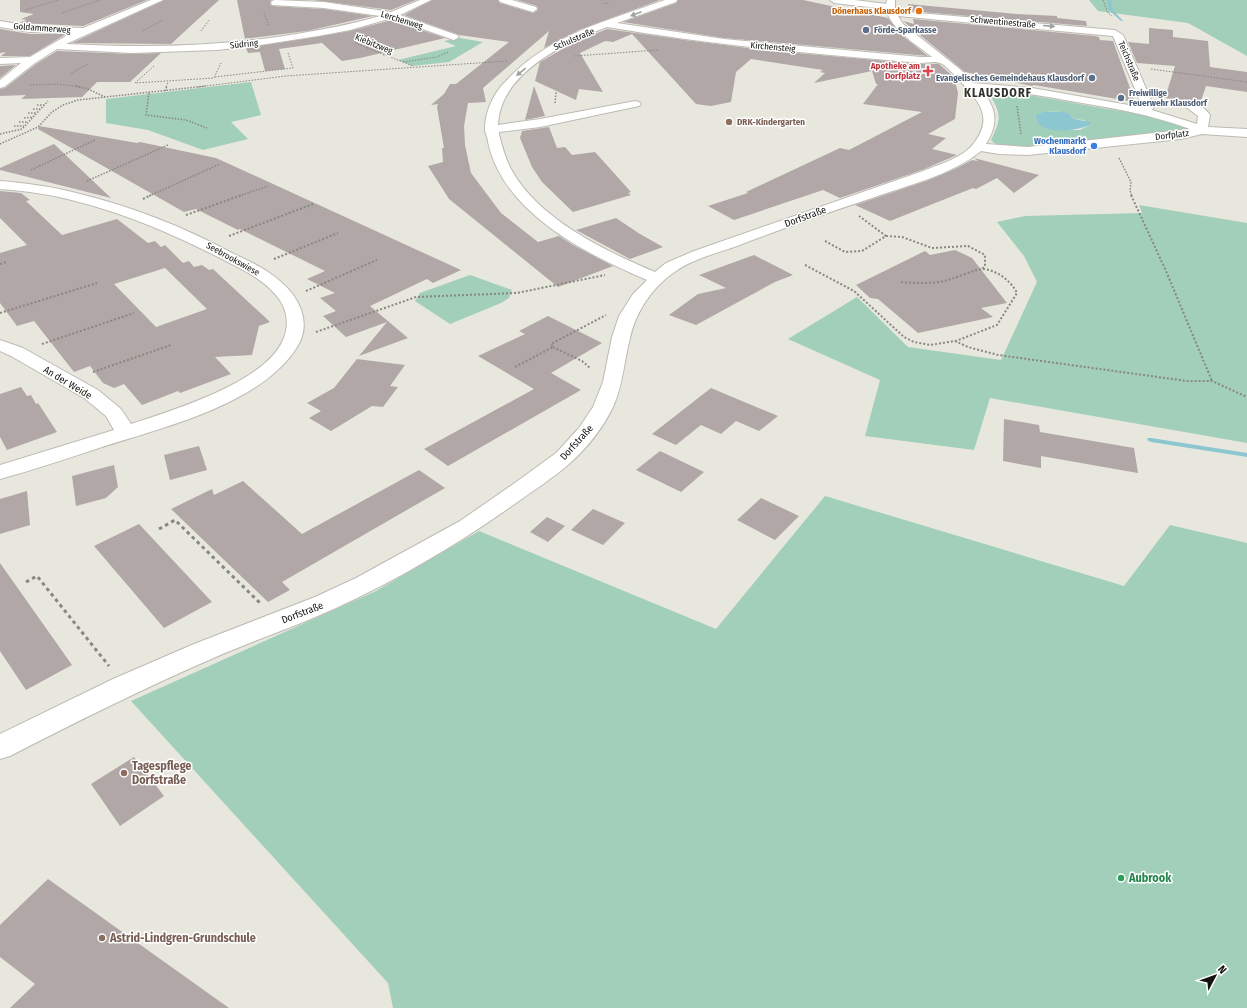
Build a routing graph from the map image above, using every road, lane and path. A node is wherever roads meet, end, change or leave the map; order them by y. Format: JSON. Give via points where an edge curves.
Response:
{"nodes":[{"id":1,"x":58,"y":0,"type":"edge"},
{"id":2,"x":100,"y":0,"type":"edge"},
{"id":3,"x":159,"y":0,"type":"edge"},
{"id":4,"x":426,"y":0,"type":"edge"},
{"id":5,"x":503,"y":0,"type":"edge"},
{"id":6,"x":673,"y":0,"type":"edge"},
{"id":7,"x":834,"y":0,"type":"edge"},
{"id":8,"x":276,"y":3,"type":"dead end"},
{"id":9,"x":891,"y":7,"type":"edge"},
{"id":10,"x":534,"y":9,"type":"dead end"},
{"id":11,"x":22,"y":11,"type":"dead end"},
{"id":12,"x":56,"y":15,"type":"dead end"},
{"id":13,"x":392,"y":15,"type":"junction"},
{"id":14,"x":210,"y":19,"type":"dead end"},
{"id":15,"x":163,"y":20,"type":"dead end"},
{"id":16,"x":0,"y":24,"type":"edge"},
{"id":17,"x":607,"y":24,"type":"junction"},
{"id":18,"x":153,"y":26,"type":"dead end"},
{"id":19,"x":204,"y":27,"type":"dead end"},
{"id":20,"x":85,"y":31,"type":"junction"},
{"id":21,"x":327,"y":32,"type":"junction"},
{"id":22,"x":1115,"y":33,"type":"joint"},
{"id":23,"x":454,"y":37,"type":"joint"},
{"id":24,"x":284,"y":39,"type":"junction"},
{"id":25,"x":56,"y":46,"type":"junction"},
{"id":26,"x":226,"y":46,"type":"junction"},
{"id":27,"x":374,"y":47,"type":"dead end"},
{"id":28,"x":367,"y":48,"type":"junction"},
{"id":29,"x":172,"y":50,"type":"junction"},
{"id":30,"x":390,"y":53,"type":"dead end"},
{"id":31,"x":383,"y":55,"type":"junction"},
{"id":32,"x":33,"y":60,"type":"junction"},
{"id":33,"x":940,"y":60,"type":"junction"},
{"id":34,"x":0,"y":61,"type":"edge"},
{"id":35,"x":402,"y":62,"type":"junction"},
{"id":36,"x":1131,"y":66,"type":"junction"},
{"id":37,"x":215,"y":77,"type":"junction"},
{"id":38,"x":168,"y":82,"type":"junction"},
{"id":39,"x":1247,"y":82,"type":"edge"},
{"id":40,"x":0,"y":84,"type":"edge"},
{"id":41,"x":23,"y":85,"type":"dead end"},
{"id":42,"x":971,"y":86,"type":"junction"},
{"id":43,"x":165,"y":91,"type":"junction"},
{"id":44,"x":149,"y":93,"type":"junction"},
{"id":45,"x":105,"y":97,"type":"junction"},
{"id":46,"x":42,"y":101,"type":"dead end"},
{"id":47,"x":636,"y":104,"type":"dead end"},
{"id":48,"x":37,"y":105,"type":"dead end"},
{"id":49,"x":44,"y":105,"type":"junction"},
{"id":50,"x":1192,"y":108,"type":"dead end"},
{"id":51,"x":33,"y":109,"type":"dead end"},
{"id":52,"x":40,"y":109,"type":"junction"},
{"id":53,"x":1143,"y":110,"type":"junction"},
{"id":54,"x":28,"y":113,"type":"dead end"},
{"id":55,"x":37,"y":113,"type":"junction"},
{"id":56,"x":33,"y":117,"type":"junction"},
{"id":57,"x":24,"y":118,"type":"dead end"},
{"id":58,"x":19,"y":122,"type":"dead end"},
{"id":59,"x":29,"y":122,"type":"junction"},
{"id":60,"x":14,"y":126,"type":"dead end"},
{"id":61,"x":25,"y":126,"type":"junction"},
{"id":62,"x":208,"y":128,"type":"dead end"},
{"id":63,"x":491,"y":130,"type":"junction"},
{"id":64,"x":1202,"y":130,"type":"junction"},
{"id":65,"x":1247,"y":133,"type":"edge"},
{"id":66,"x":0,"y":134,"type":"edge"},
{"id":67,"x":95,"y":140,"type":"dead end"},
{"id":68,"x":1117,"y":141,"type":"junction"},
{"id":69,"x":0,"y":144,"type":"edge"},
{"id":70,"x":168,"y":145,"type":"dead end"},
{"id":71,"x":978,"y":147,"type":"junction"},
{"id":72,"x":220,"y":164,"type":"dead end"},
{"id":73,"x":1,"y":185,"type":"edge"},
{"id":74,"x":268,"y":186,"type":"dead end"},
{"id":75,"x":61,"y":193,"type":"junction"},
{"id":76,"x":842,"y":203,"type":"junction"},
{"id":77,"x":313,"y":204,"type":"dead end"},
{"id":78,"x":119,"y":210,"type":"junction"},
{"id":79,"x":161,"y":224,"type":"junction"},
{"id":80,"x":338,"y":233,"type":"dead end"},
{"id":81,"x":886,"y":236,"type":"junction"},
{"id":82,"x":825,"y":241,"type":"dead end"},
{"id":83,"x":206,"y":244,"type":"junction"},
{"id":84,"x":377,"y":260,"type":"dead end"},
{"id":85,"x":6,"y":262,"type":"dead end"},
{"id":86,"x":0,"y":264,"type":"edge"},
{"id":87,"x":805,"y":265,"type":"dead end"},
{"id":88,"x":251,"y":268,"type":"junction"},
{"id":89,"x":630,"y":268,"type":"junction"},
{"id":90,"x":982,"y":269,"type":"junction"},
{"id":91,"x":656,"y":278,"type":"junction"},
{"id":92,"x":901,"y":282,"type":"dead end"},
{"id":93,"x":96,"y":283,"type":"dead end"},
{"id":94,"x":287,"y":298,"type":"junction"},
{"id":95,"x":0,"y":312,"type":"edge"},
{"id":96,"x":134,"y":313,"type":"dead end"},
{"id":97,"x":628,"y":316,"type":"junction"},
{"id":98,"x":294,"y":336,"type":"junction"},
{"id":99,"x":955,"y":341,"type":"junction"},
{"id":100,"x":45,"y":343,"type":"dead end"},
{"id":101,"x":0,"y":345,"type":"edge"},
{"id":102,"x":171,"y":345,"type":"dead end"},
{"id":103,"x":553,"y":347,"type":"junction"},
{"id":104,"x":515,"y":367,"type":"dead end"},
{"id":105,"x":590,"y":368,"type":"dead end"},
{"id":106,"x":68,"y":381,"type":"junction"},
{"id":107,"x":1212,"y":381,"type":"junction"},
{"id":108,"x":1247,"y":397,"type":"edge"},
{"id":109,"x":125,"y":432,"type":"junction"},
{"id":110,"x":0,"y":472,"type":"edge"},
{"id":111,"x":158,"y":529,"type":"dead end"},
{"id":112,"x":26,"y":582,"type":"dead end"},
{"id":113,"x":263,"y":606,"type":"dead end"},
{"id":114,"x":112,"y":671,"type":"dead end"},
{"id":115,"x":0,"y":747,"type":"edge"}],
"edges":[{"from":1,"to":11,"type":"path"},
{"from":2,"to":12,"type":"path"},
{"from":3,"to":20,"type":"street"},
{"from":4,"to":13,"type":"street","name":"Südring"},
{"from":5,"to":10,"type":"street"},
{"from":6,"to":17,"type":"street","name":"Schulstraße","one_way":true},
{"from":7,"to":9,"type":"street","name":"Schwentinestraße"},
{"from":8,"to":13,"type":"street","name":"Lerchenweg","via":[[324,5]]},
{"from":9,"to":22,"type":"street","name":"Schwentinestraße","one_way":true,"via":[[954,18]]},
{"from":9,"to":33,"type":"street","name":"Dorfstraße","via":[[900,26]]},
{"from":13,"to":21,"type":"street","name":"Südring"},
{"from":13,"to":23,"type":"street","name":"Lerchenweg"},
{"from":14,"to":19,"type":"path"},
{"from":15,"to":18,"type":"path"},
{"from":16,"to":20,"type":"street","name":"Goldammerweg","via":[[30,29]]},
{"from":17,"to":33,"type":"street","name":"Kirchensteig","via":[[659,34],[738,44]]},
{"from":17,"to":63,"type":"street","name":"Schulstraße","one_way":true,"via":[[547,50],[514,78],[494,108]]},
{"from":20,"to":25,"type":"street"},
{"from":21,"to":24,"type":"street","name":"Südring"},
{"from":21,"to":28,"type":"path","name":"Kiebitzweg"},
{"from":22,"to":36,"type":"street","name":"Teichstraße"},
{"from":23,"to":35,"type":"path","via":[[461,40],[461,44],[447,53]]},
{"from":24,"to":26,"type":"street","name":"Südring"},
{"from":24,"to":37,"type":"path","via":[[293,68]]},
{"from":25,"to":29,"type":"street","name":"Südring"},
{"from":25,"to":32,"type":"street"},
{"from":26,"to":29,"type":"street","name":"Südring"},
{"from":26,"to":37,"type":"path","via":[[226,54]]},
{"from":27,"to":28,"type":"path"},
{"from":28,"to":31,"type":"path","name":"Kiebitzweg"},
{"from":29,"to":38,"type":"path","via":[[135,83]]},
{"from":30,"to":31,"type":"path"},
{"from":31,"to":35,"type":"path","name":"Kiebitzweg"},
{"from":32,"to":34,"type":"street"},
{"from":32,"to":40,"type":"street"},
{"from":33,"to":42,"type":"street","name":"Dorfstraße"},
{"from":35,"to":43,"type":"path","name":"Kiebitzweg","via":[[416,67],[286,76]]},
{"from":36,"to":39,"type":"path"},
{"from":36,"to":53,"type":"street","name":"Teichstraße","via":[[1148,107]]},
{"from":37,"to":38,"type":"path"},
{"from":38,"to":43,"type":"path"},
{"from":41,"to":45,"type":"path","via":[[54,84],[84,87]]},
{"from":42,"to":53,"type":"street","name":"Dorfplatz","via":[[1004,87]]},
{"from":42,"to":71,"type":"street","name":"Dorfstraße","via":[[986,104],[989,118],[987,133]]},
{"from":43,"to":44,"type":"path"},
{"from":44,"to":45,"type":"path"},
{"from":44,"to":62,"type":"path","via":[[146,115],[186,120]]},
{"from":45,"to":69,"type":"path","via":[[78,100],[63,105],[52,112],[38,127]]},
{"from":46,"to":49,"type":"path","via":[[48,101]]},
{"from":47,"to":63,"type":"street"},
{"from":48,"to":49,"type":"path"},
{"from":49,"to":52,"type":"path"},
{"from":50,"to":64,"type":"street","via":[[1204,115]]},
{"from":51,"to":52,"type":"path"},
{"from":52,"to":55,"type":"path"},
{"from":53,"to":64,"type":"street","name":"Dorfplatz"},
{"from":54,"to":55,"type":"path"},
{"from":55,"to":56,"type":"path"},
{"from":56,"to":57,"type":"path"},
{"from":56,"to":59,"type":"path"},
{"from":58,"to":59,"type":"path"},
{"from":59,"to":61,"type":"path"},
{"from":60,"to":61,"type":"path"},
{"from":61,"to":66,"type":"path"},
{"from":63,"to":89,"type":"street","name":"Schulstraße","via":[[505,171],[524,198],[566,232]]},
{"from":64,"to":65,"type":"street"},
{"from":64,"to":68,"type":"street","name":"Dorfplatz","via":[[1181,135]]},
{"from":67,"to":73,"type":"path"},
{"from":68,"to":71,"type":"street","name":"Dorfplatz","via":[[1028,151]]},
{"from":68,"to":107,"type":"path","via":[[1110,147],[1118,156],[1131,182],[1133,201],[1166,271]]},
{"from":70,"to":75,"type":"path"},
{"from":71,"to":76,"type":"street","name":"Dorfstraße","via":[[963,159],[928,174]]},
{"from":72,"to":78,"type":"path"},
{"from":73,"to":75,"type":"street","name":"Seebrookswiese"},
{"from":74,"to":79,"type":"path"},
{"from":75,"to":78,"type":"street","name":"Seebrookswiese"},
{"from":76,"to":81,"type":"path"},
{"from":76,"to":91,"type":"street","name":"Dorfstraße","via":[[699,254],[672,266]]},
{"from":77,"to":83,"type":"path"},
{"from":78,"to":79,"type":"street","name":"Seebrookswiese"},
{"from":79,"to":83,"type":"street","name":"Seebrookswiese"},
{"from":80,"to":88,"type":"path"},
{"from":81,"to":82,"type":"path","via":[[862,251],[845,252]]},
{"from":81,"to":90,"type":"path","via":[[902,237],[932,248],[968,246],[985,255],[985,266]]},
{"from":83,"to":88,"type":"street","name":"Seebrookswiese"},
{"from":84,"to":94,"type":"path"},
{"from":85,"to":86,"type":"path"},
{"from":87,"to":99,"type":"path","via":[[854,291],[904,337],[930,345]]},
{"from":88,"to":94,"type":"street","name":"Seebrookswiese"},
{"from":89,"to":91,"type":"street","name":"Schulstraße"},
{"from":89,"to":98,"type":"path","via":[[617,273],[517,293],[416,297],[313,333]]},
{"from":90,"to":92,"type":"path","via":[[944,281]]},
{"from":90,"to":99,"type":"path","via":[[997,274],[1012,284],[1017,293],[997,325]]},
{"from":91,"to":97,"type":"street","name":"Dorfstraße"},
{"from":93,"to":95,"type":"path"},
{"from":94,"to":98,"type":"street","name":"Seebrookswiese","via":[[295,314]]},
{"from":96,"to":100,"type":"path"},
{"from":97,"to":103,"type":"path","via":[[606,315],[551,344]]},
{"from":97,"to":115,"type":"street","name":"Dorfstraße","via":[[621,336],[612,382],[603,407],[587,432],[563,458],[474,522],[365,584],[122,687]]},
{"from":98,"to":109,"type":"street","name":"Seebrookswiese","via":[[286,351],[270,368],[248,383],[192,411]]},
{"from":99,"to":107,"type":"path","via":[[998,355],[1187,381]]},
{"from":101,"to":106,"type":"street","name":"An der Weide"},
{"from":102,"to":106,"type":"path"},
{"from":103,"to":104,"type":"path"},
{"from":103,"to":105,"type":"path","via":[[582,361]]},
{"from":106,"to":109,"type":"street","name":"An der Weide","via":[[91,394],[114,413]]},
{"from":107,"to":108,"type":"path"},
{"from":109,"to":110,"type":"street","name":"Seebrookswiese"},
{"from":111,"to":113,"type":"path","via":[[175,520]]},
{"from":112,"to":114,"type":"path","via":[[37,576]]}]}
